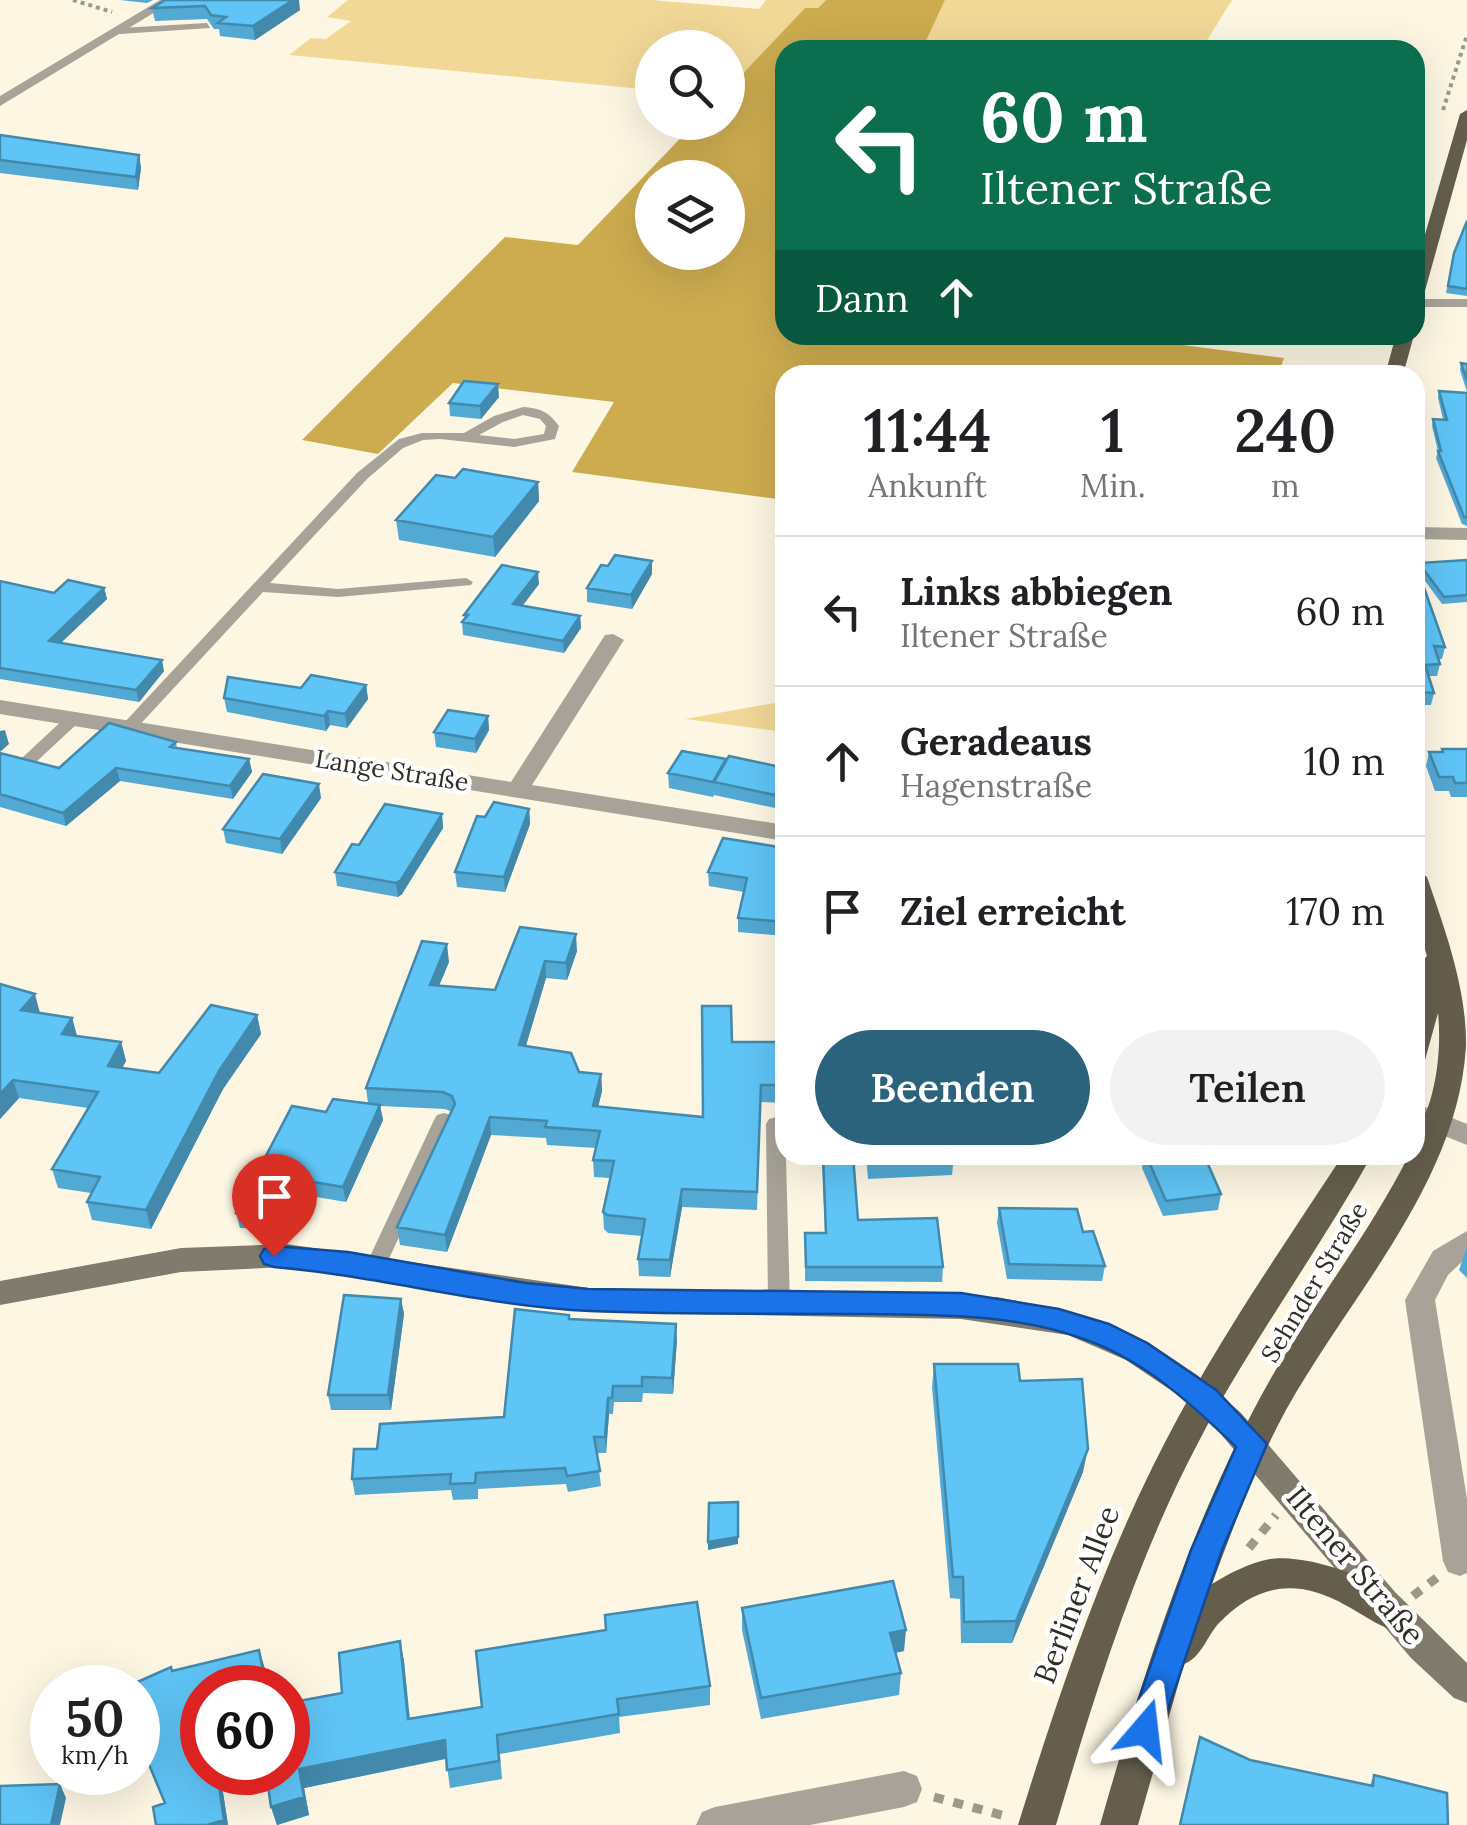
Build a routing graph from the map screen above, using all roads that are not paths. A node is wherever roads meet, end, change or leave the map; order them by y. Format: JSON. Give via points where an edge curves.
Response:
{"nodes":[{"id":1,"x":169,"y":0,"type":"edge"},
{"id":2,"x":207,"y":26,"type":"edge"},
{"id":3,"x":120,"y":30,"type":"junction"},
{"id":4,"x":0,"y":102,"type":"edge"},
{"id":5,"x":1466,"y":120,"type":"edge"},
{"id":6,"x":1425,"y":263,"type":"edge"},
{"id":7,"x":1425,"y":296,"type":"edge"},
{"id":8,"x":1467,"y":303,"type":"edge"},
{"id":9,"x":467,"y":436,"type":"junction"},
{"id":10,"x":1425,"y":532,"type":"edge"},
{"id":11,"x":1467,"y":534,"type":"edge"},
{"id":12,"x":466,"y":582,"type":"dead end"},
{"id":13,"x":260,"y":587,"type":"junction"},
{"id":14,"x":613,"y":640,"type":"dead end"},
{"id":15,"x":0,"y":707,"type":"edge"},
{"id":16,"x":73,"y":719,"type":"junction"},
{"id":17,"x":128,"y":728,"type":"junction"},
{"id":18,"x":28,"y":760,"type":"edge"},
{"id":19,"x":517,"y":790,"type":"junction"},
{"id":20,"x":775,"y":832,"type":"edge"},
{"id":21,"x":1425,"y":914,"type":"edge"},
{"id":22,"x":1425,"y":927,"type":"edge"},
{"id":23,"x":1425,"y":1008,"type":"edge"},
{"id":24,"x":1426,"y":1118,"type":"edge"},
{"id":25,"x":444,"y":1120,"type":"edge"},
{"id":26,"x":1467,"y":1135,"type":"edge"},
{"id":27,"x":777,"y":1165,"type":"edge"},
{"id":28,"x":1352,"y":1165,"type":"edge"},
{"id":29,"x":1415,"y":1165,"type":"edge"},
{"id":30,"x":1467,"y":1242,"type":"edge"},
{"id":31,"x":376,"y":1267,"type":"junction"},
{"id":32,"x":0,"y":1293,"type":"edge"},
{"id":33,"x":779,"y":1304,"type":"junction"},
{"id":34,"x":1206,"y":1399,"type":"junction"},
{"id":35,"x":1252,"y":1444,"type":"junction"},
{"id":36,"x":1460,"y":1560,"type":"road end"},
{"id":37,"x":1389,"y":1614,"type":"junction"},
{"id":38,"x":1467,"y":1686,"type":"edge"},
{"id":39,"x":1153,"y":1698,"type":"junction"},
{"id":40,"x":904,"y":1789,"type":"road end"},
{"id":41,"x":716,"y":1825,"type":"edge"},
{"id":42,"x":1037,"y":1825,"type":"edge"},
{"id":43,"x":1119,"y":1825,"type":"edge"}],
"edges":[{"from":1,"to":3,"type":"street"},
{"from":2,"to":3,"type":"lane"},
{"from":3,"to":4,"type":"street"},
{"from":5,"to":6,"type":"main road"},
{"from":7,"to":8,"type":"lane"},
{"from":9,"to":9,"type":"lane","via":[[532,442],[550,436],[553,426],[540,414],[513,413]]},
{"from":9,"to":13,"type":"lane","via":[[403,442],[362,476]]},
{"from":10,"to":11,"type":"street"},
{"from":12,"to":13,"type":"lane","via":[[338,593]]},
{"from":13,"to":17,"type":"lane"},
{"from":14,"to":19,"type":"street"},
{"from":15,"to":16,"type":"street","name":"Lange Straße"},
{"from":16,"to":17,"type":"street","name":"Lange Straße"},
{"from":16,"to":18,"type":"lane"},
{"from":17,"to":19,"type":"street","name":"Lange Straße"},
{"from":19,"to":20,"type":"street","name":"Lange Straße"},
{"from":21,"to":24,"type":"main road","name":"Sehnder Straße","via":[[1444,976],[1453,1045]]},
{"from":22,"to":23,"type":"main road","name":"Sehnder Straße","via":[[1433,972]]},
{"from":24,"to":26,"type":"street"},
{"from":25,"to":31,"type":"lane"},
{"from":27,"to":33,"type":"lane"},
{"from":28,"to":34,"type":"main road","name":"Sehnder Straße"},
{"from":29,"to":35,"type":"main road","name":"Sehnder Straße"},
{"from":30,"to":36,"type":"street","via":[[1440,1263],[1420,1300]]},
{"from":31,"to":32,"type":"street","name":"Iltener Straße","via":[[244,1255]]},
{"from":31,"to":33,"type":"street","name":"Iltener Straße","via":[[588,1300]]},
{"from":33,"to":34,"type":"street","name":"Iltener Straße","via":[[961,1304],[1059,1320],[1137,1351]]},
{"from":34,"to":35,"type":"street","name":"Iltener Straße"},
{"from":34,"to":42,"type":"main road","name":"Berliner Allee","via":[[1116,1586]]},
{"from":35,"to":37,"type":"street","name":"Iltener Straße"},
{"from":35,"to":39,"type":"main road"},
{"from":37,"to":38,"type":"street","name":"Iltener Straße"},
{"from":37,"to":39,"type":"main road","via":[[1352,1588],[1302,1573],[1251,1578],[1216,1601]]},
{"from":39,"to":43,"type":"main road"},
{"from":40,"to":41,"type":"street"}]}
